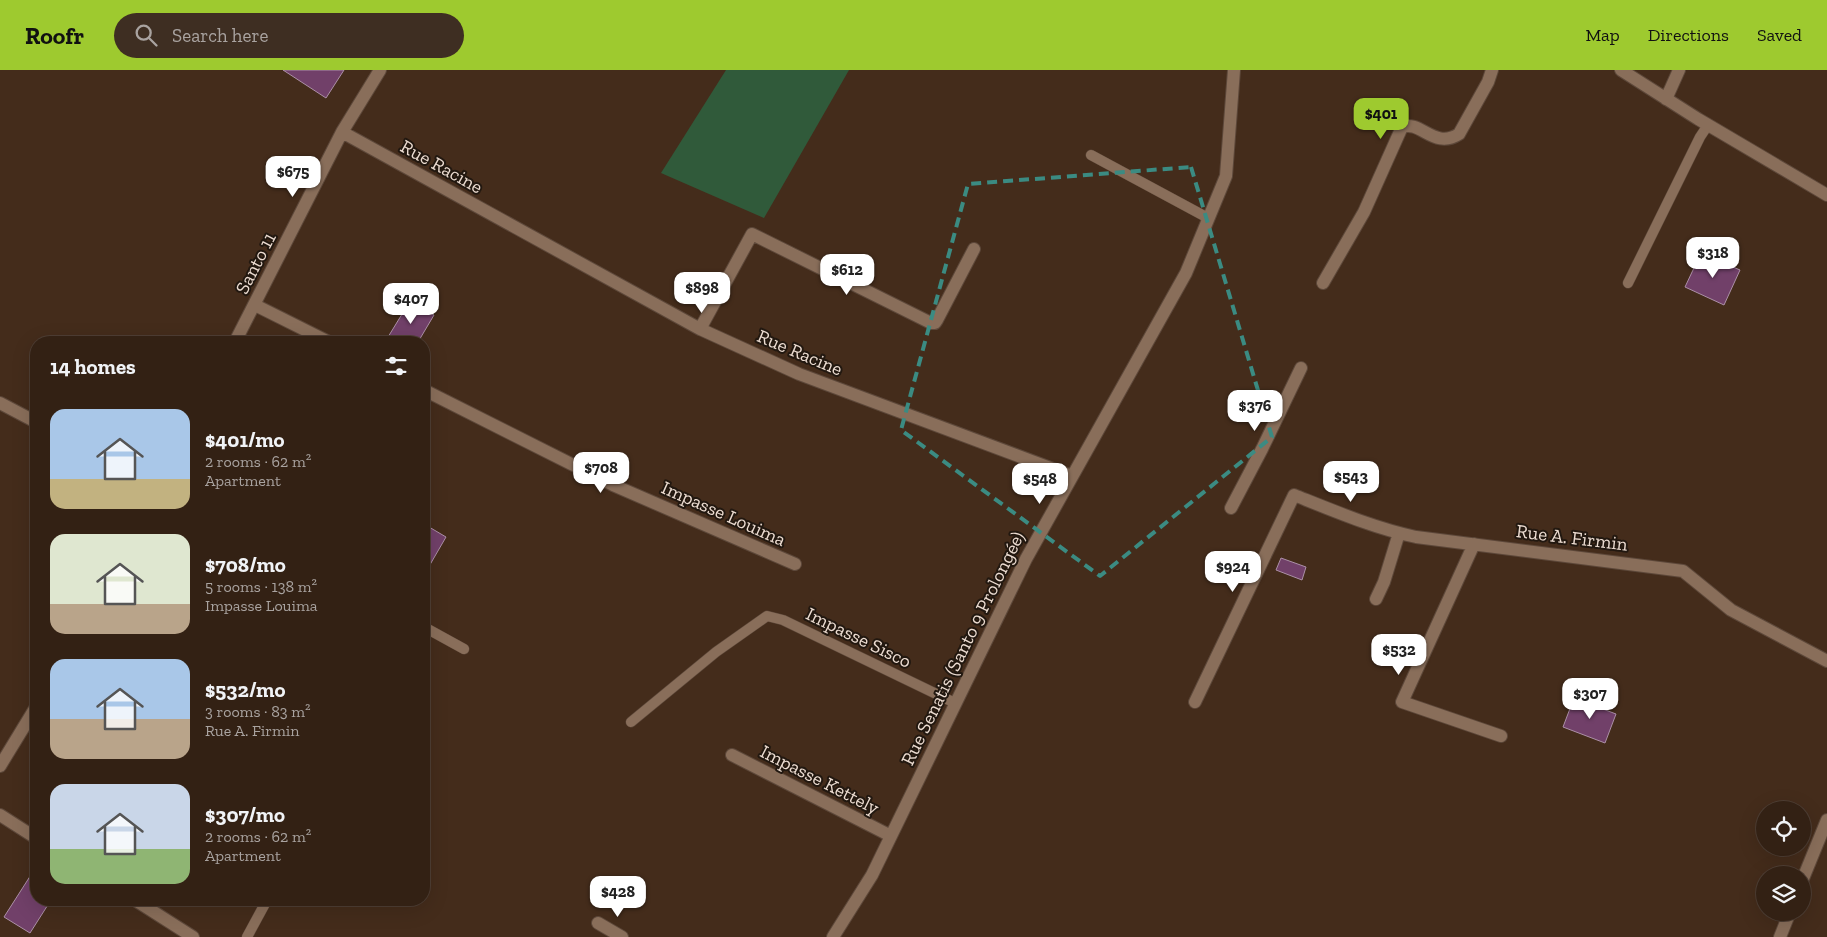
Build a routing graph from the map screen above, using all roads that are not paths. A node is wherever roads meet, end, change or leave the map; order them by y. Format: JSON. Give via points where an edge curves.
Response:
{"nodes":[{"id":1,"x":380,"y":70,"type":"edge"},
{"id":2,"x":1234,"y":70,"type":"edge"},
{"id":3,"x":1492,"y":70,"type":"edge"},
{"id":4,"x":1621,"y":70,"type":"edge"},
{"id":5,"x":1679,"y":70,"type":"edge"},
{"id":6,"x":1666,"y":99,"type":"junction"},
{"id":7,"x":1708,"y":125,"type":"junction"},
{"id":8,"x":342,"y":132,"type":"junction"},
{"id":9,"x":1091,"y":155,"type":"dead end"},
{"id":10,"x":1827,"y":195,"type":"edge"},
{"id":11,"x":1208,"y":218,"type":"junction"},
{"id":12,"x":974,"y":249,"type":"dead end"},
{"id":13,"x":1323,"y":283,"type":"dead end"},
{"id":14,"x":1628,"y":283,"type":"dead end"},
{"id":15,"x":255,"y":305,"type":"junction"},
{"id":16,"x":700,"y":329,"type":"junction"},
{"id":17,"x":238,"y":336,"type":"edge"},
{"id":18,"x":317,"y":336,"type":"edge"},
{"id":19,"x":1301,"y":368,"type":"dead end"},
{"id":20,"x":430,"y":393,"type":"edge"},
{"id":21,"x":0,"y":403,"type":"edge"},
{"id":22,"x":30,"y":419,"type":"edge"},
{"id":23,"x":1072,"y":476,"type":"junction"},
{"id":24,"x":1230,"y":508,"type":"dead end"},
{"id":25,"x":1399,"y":534,"type":"junction"},
{"id":26,"x":1474,"y":544,"type":"junction"},
{"id":27,"x":794,"y":564,"type":"dead end"},
{"id":28,"x":1376,"y":599,"type":"dead end"},
{"id":29,"x":430,"y":630,"type":"edge"},
{"id":30,"x":464,"y":649,"type":"dead end"},
{"id":31,"x":1827,"y":661,"type":"edge"},
{"id":32,"x":1195,"y":702,"type":"dead end"},
{"id":33,"x":955,"y":703,"type":"junction"},
{"id":34,"x":30,"y":716,"type":"edge"},
{"id":35,"x":631,"y":722,"type":"dead end"},
{"id":36,"x":1501,"y":736,"type":"dead end"},
{"id":37,"x":732,"y":755,"type":"dead end"},
{"id":38,"x":0,"y":766,"type":"edge"},
{"id":39,"x":0,"y":815,"type":"edge"},
{"id":40,"x":1827,"y":820,"type":"edge"},
{"id":41,"x":30,"y":834,"type":"edge"},
{"id":42,"x":891,"y":836,"type":"junction"},
{"id":43,"x":1808,"y":866,"type":"edge"},
{"id":44,"x":144,"y":906,"type":"edge"},
{"id":45,"x":264,"y":906,"type":"edge"},
{"id":46,"x":1786,"y":921,"type":"edge"},
{"id":47,"x":598,"y":923,"type":"dead end"},
{"id":48,"x":193,"y":937,"type":"edge"},
{"id":49,"x":247,"y":937,"type":"edge"},
{"id":50,"x":622,"y":937,"type":"edge"},
{"id":51,"x":833,"y":937,"type":"edge"},
{"id":52,"x":1780,"y":937,"type":"edge"}],
"edges":[{"from":1,"to":8,"type":"street","name":"Santo 11"},
{"from":2,"to":11,"type":"street","name":"Rue Senatis (Santo 9 Prolongée)","via":[[1226,176]]},
{"from":3,"to":13,"type":"street","via":[[1459,134],[1452,139],[1440,140],[1410,126],[1402,127],[1364,212]]},
{"from":4,"to":6,"type":"street"},
{"from":5,"to":6,"type":"street"},
{"from":6,"to":7,"type":"street"},
{"from":7,"to":10,"type":"street"},
{"from":7,"to":14,"type":"lane"},
{"from":8,"to":15,"type":"street","name":"Santo 11"},
{"from":8,"to":16,"type":"street","name":"Rue Racine"},
{"from":9,"to":11,"type":"lane"},
{"from":11,"to":23,"type":"street","name":"Rue Senatis (Santo 9 Prolongée)","via":[[1186,273]]},
{"from":12,"to":16,"type":"street","via":[[937,320],[931,323],[752,234]]},
{"from":15,"to":17,"type":"street","name":"Santo 11"},
{"from":15,"to":18,"type":"street"},
{"from":16,"to":23,"type":"street","name":"Rue Racine","via":[[799,374]]},
{"from":19,"to":24,"type":"street"},
{"from":20,"to":27,"type":"street","name":"Impasse Louima","via":[[612,485]]},
{"from":21,"to":22,"type":"street"},
{"from":23,"to":33,"type":"street","name":"Rue Senatis (Santo 9 Prolongée)","via":[[1026,559]]},
{"from":25,"to":26,"type":"street","name":"Rue A. Firmin"},
{"from":25,"to":28,"type":"street"},
{"from":25,"to":32,"type":"street","name":"Rue A. Firmin","via":[[1294,495]]},
{"from":26,"to":31,"type":"street","name":"Rue A. Firmin","via":[[1683,571],[1731,610]]},
{"from":26,"to":36,"type":"street","via":[[1402,702]]},
{"from":29,"to":30,"type":"lane"},
{"from":33,"to":35,"type":"lane","name":"Impasse Sisco","via":[[782,620],[767,616],[716,652]]},
{"from":33,"to":42,"type":"street","name":"Rue Senatis (Santo 9 Prolongée)"},
{"from":34,"to":38,"type":"street"},
{"from":37,"to":42,"type":"street","name":"Impasse Kettely"},
{"from":39,"to":41,"type":"street"},
{"from":40,"to":43,"type":"street"},
{"from":42,"to":51,"type":"street","name":"Rue Senatis (Santo 9 Prolongée)","via":[[872,875]]},
{"from":44,"to":48,"type":"street"},
{"from":45,"to":49,"type":"lane"},
{"from":46,"to":52,"type":"street"},
{"from":47,"to":50,"type":"street"}]}
